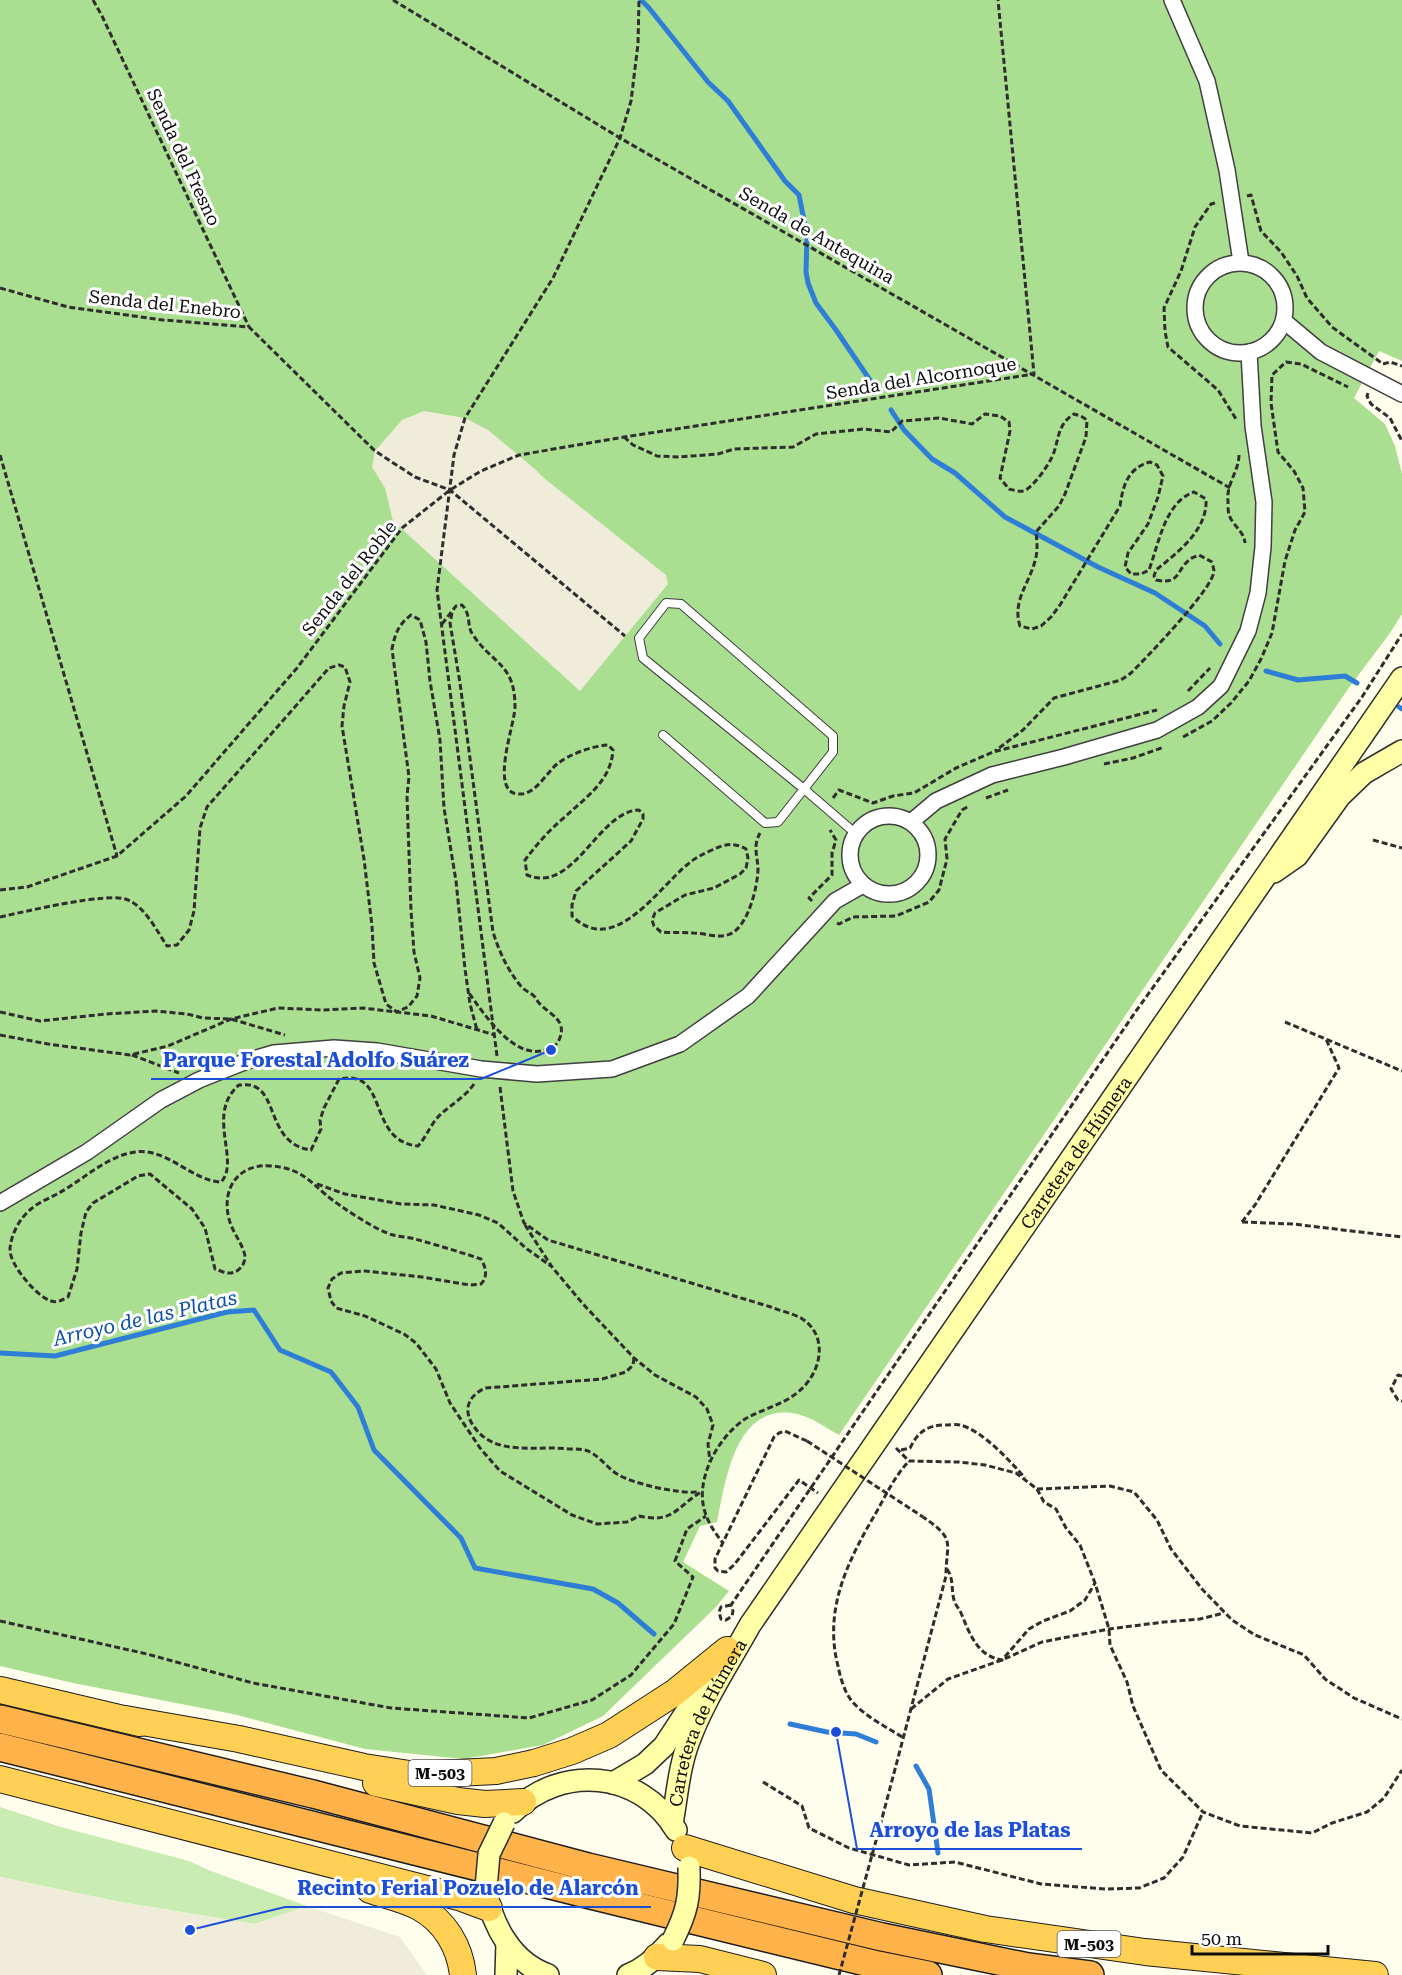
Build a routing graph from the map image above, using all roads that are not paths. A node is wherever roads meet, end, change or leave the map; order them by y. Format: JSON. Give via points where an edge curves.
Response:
{"nodes":[{"id":1,"x":1172,"y":0,"type":"edge"},
{"id":2,"x":1241,"y":262,"type":"junction"},
{"id":3,"x":1284,"y":321,"type":"junction"},
{"id":4,"x":1249,"y":352,"type":"junction"},
{"id":5,"x":1402,"y":394,"type":"edge"},
{"id":6,"x":1402,"y":678,"type":"edge"},
{"id":7,"x":663,"y":735,"type":"dead end"},
{"id":8,"x":1402,"y":751,"type":"edge"},
{"id":9,"x":804,"y":789,"type":"junction"},
{"id":10,"x":911,"y":822,"type":"junction"},
{"id":11,"x":855,"y":833,"type":"junction"},
{"id":12,"x":1263,"y":879,"type":"junction"},
{"id":13,"x":863,"y":885,"type":"junction"},
{"id":14,"x":0,"y":1203,"type":"edge"},
{"id":15,"x":750,"y":1625,"type":"junction"},
{"id":16,"x":727,"y":1650,"type":"junction"},
{"id":17,"x":0,"y":1690,"type":"edge"},
{"id":18,"x":0,"y":1719,"type":"edge"},
{"id":19,"x":125,"y":1719,"type":"junction"},
{"id":20,"x":0,"y":1747,"type":"edge"},
{"id":21,"x":0,"y":1779,"type":"edge"},
{"id":22,"x":613,"y":1783,"type":"junction"},
{"id":23,"x":523,"y":1802,"type":"junction"},
{"id":24,"x":672,"y":1824,"type":"junction"},
{"id":25,"x":238,"y":1841,"type":"junction"},
{"id":26,"x":687,"y":1857,"type":"junction"},
{"id":27,"x":488,"y":1898,"type":"junction"},
{"id":28,"x":507,"y":1943,"type":"junction"},
{"id":29,"x":665,"y":1948,"type":"junction"},
{"id":30,"x":463,"y":1975,"type":"edge"},
{"id":31,"x":506,"y":1975,"type":"edge"},
{"id":32,"x":548,"y":1975,"type":"edge"},
{"id":33,"x":628,"y":1975,"type":"edge"},
{"id":34,"x":763,"y":1975,"type":"edge"},
{"id":35,"x":928,"y":1975,"type":"edge"},
{"id":36,"x":1090,"y":1975,"type":"edge"},
{"id":37,"x":1375,"y":1975,"type":"edge"}],
"edges":[{"from":1,"to":2,"type":"street","via":[[1208,81]]},
{"from":2,"to":3,"type":"street","via":[[1267,271],[1277,281],[1286,307]]},
{"from":2,"to":4,"type":"street","via":[[1215,270],[1205,279],[1198,291],[1196,311],[1210,342],[1222,349]]},
{"from":3,"to":4,"type":"street","via":[[1271,341]]},
{"from":3,"to":5,"type":"street","via":[[1321,352]]},
{"from":4,"to":10,"type":"street","via":[[1253,426],[1264,502],[1263,548],[1258,593],[1248,631],[1221,687],[1198,707],[1157,730],[992,775],[936,801]]},
{"from":6,"to":12,"type":"main road","name":"Carretera de Húmera"},
{"from":7,"to":9,"type":"lane","via":[[765,823],[778,822]]},
{"from":8,"to":12,"type":"main road","via":[[1364,773],[1340,796],[1297,855]]},
{"from":9,"to":9,"type":"lane","via":[[833,752],[833,736],[681,604],[666,603],[639,638],[643,658]]},
{"from":9,"to":11,"type":"lane"},
{"from":10,"to":11,"type":"street","via":[[897,816],[881,816],[866,822]]},
{"from":10,"to":13,"type":"street","via":[[928,847],[928,865],[919,881],[903,893],[882,894]]},
{"from":11,"to":13,"type":"street","via":[[849,861]]},
{"from":12,"to":15,"type":"main road","name":"Carretera de Húmera"},
{"from":13,"to":14,"type":"street","via":[[835,901],[748,996],[680,1044],[612,1070],[537,1074],[334,1048],[274,1053],[199,1080],[160,1100],[87,1152]]},
{"from":15,"to":16,"type":"main road","name":"Carretera de Húmera"},
{"from":15,"to":24,"type":"main road","name":"Carretera de Húmera","via":[[688,1743]]},
{"from":16,"to":19,"type":"highway","number":"M-503","via":[[674,1694],[609,1736],[534,1763],[496,1771],[406,1773]]},
{"from":16,"to":22,"type":"main road","name":"Carretera de Húmera","via":[[664,1746],[645,1764]]},
{"from":17,"to":19,"type":"highway","number":"M-503"},
{"from":18,"to":36,"type":"highway","number":"M-503","via":[[882,1937]]},
{"from":19,"to":23,"type":"highway","number":"M-503","via":[[429,1796],[485,1804]]},
{"from":20,"to":35,"type":"highway"},
{"from":21,"to":25,"type":"highway"},
{"from":22,"to":23,"type":"main road","via":[[572,1780]]},
{"from":22,"to":24,"type":"main road","via":[[636,1791]]},
{"from":23,"to":27,"type":"main road","bridge":true,"via":[[504,1823],[489,1854]]},
{"from":24,"to":26,"type":"main road"},
{"from":25,"to":27,"type":"highway","via":[[462,1898]]},
{"from":25,"to":30,"type":"highway","via":[[284,1866],[419,1907],[446,1929],[461,1958]]},
{"from":26,"to":29,"type":"main road","bridge":true,"via":[[690,1892],[686,1909]]},
{"from":26,"to":37,"type":"highway","number":"M-503","via":[[984,1929],[1145,1952]]},
{"from":27,"to":28,"type":"main road","via":[[496,1926]]},
{"from":28,"to":31,"type":"main road"},
{"from":28,"to":32,"type":"main road","via":[[523,1960]]},
{"from":29,"to":33,"type":"main road"},
{"from":29,"to":34,"type":"highway"}]}
